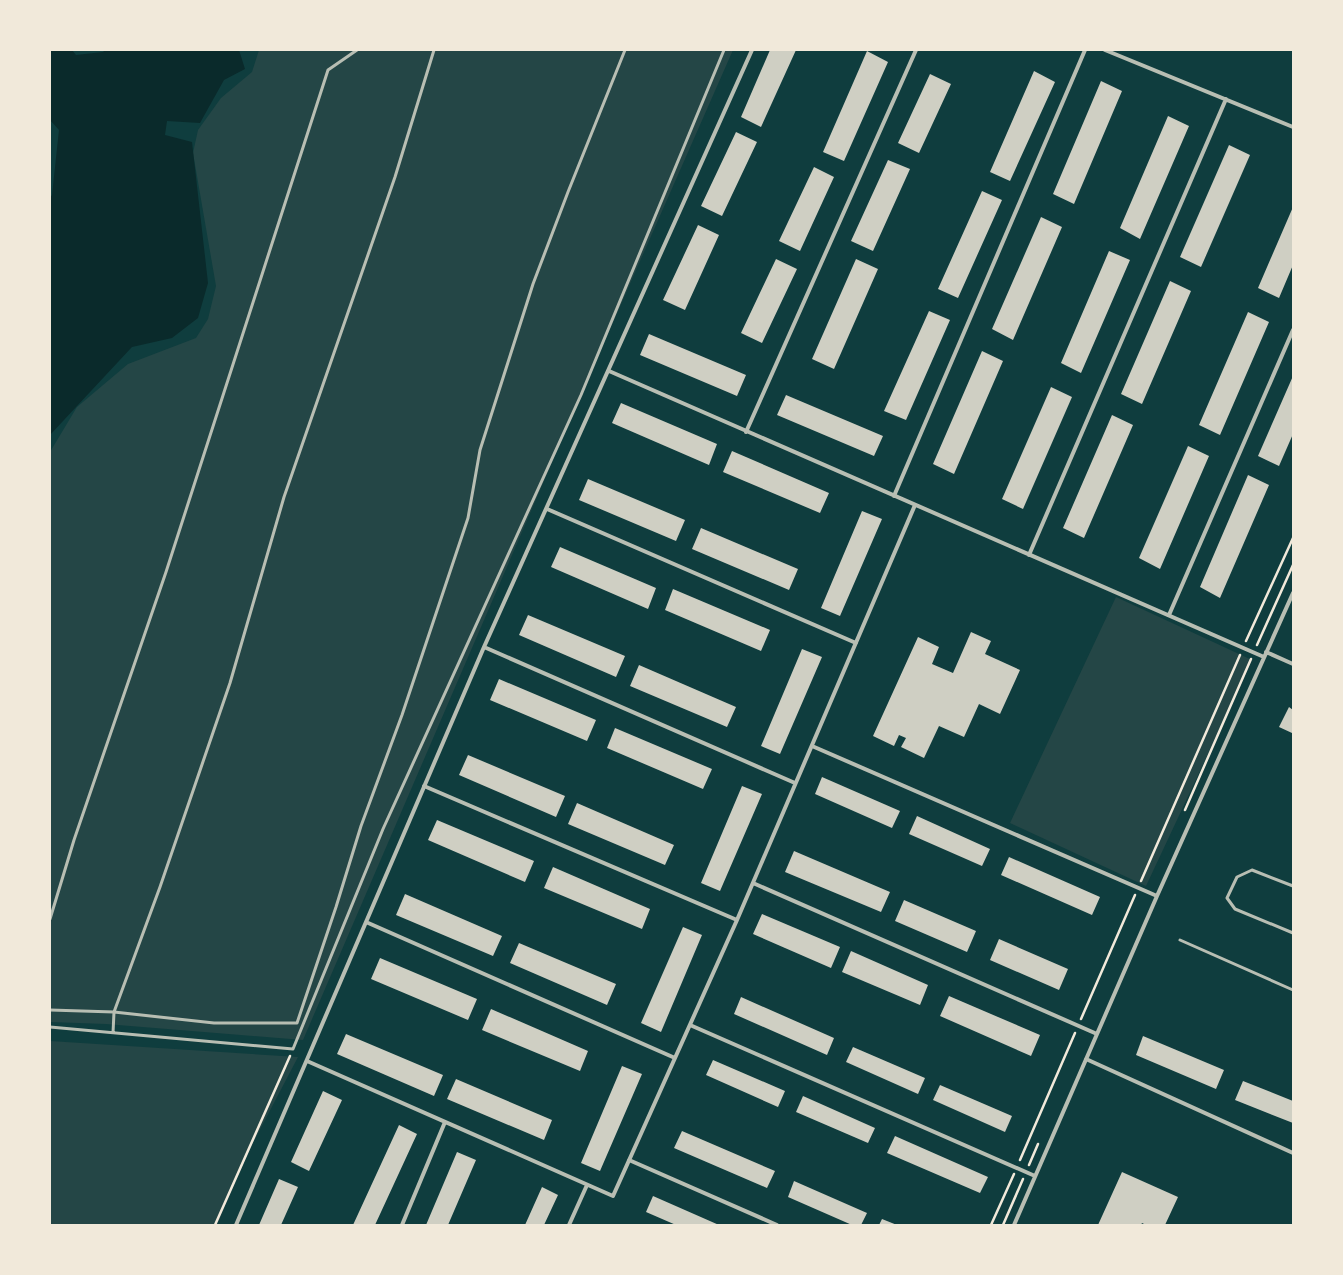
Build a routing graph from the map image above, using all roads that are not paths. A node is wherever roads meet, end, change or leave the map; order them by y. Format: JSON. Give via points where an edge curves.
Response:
{"nodes":[{"id":1,"x":357,"y":50,"type":"edge"},
{"id":2,"x":434,"y":50,"type":"edge"},
{"id":3,"x":625,"y":50,"type":"edge"},
{"id":4,"x":724,"y":50,"type":"edge"},
{"id":5,"x":752,"y":50,"type":"edge"},
{"id":6,"x":916,"y":50,"type":"edge"},
{"id":7,"x":1085,"y":50,"type":"edge"},
{"id":8,"x":1105,"y":50,"type":"edge"},
{"id":9,"x":1226,"y":99,"type":"junction"},
{"id":10,"x":1293,"y":127,"type":"edge"},
{"id":11,"x":1293,"y":330,"type":"edge"},
{"id":12,"x":609,"y":371,"type":"junction"},
{"id":13,"x":746,"y":432,"type":"junction"},
{"id":14,"x":894,"y":496,"type":"junction"},
{"id":15,"x":915,"y":505,"type":"junction"},
{"id":16,"x":547,"y":509,"type":"junction"},
{"id":17,"x":1029,"y":554,"type":"junction"},
{"id":18,"x":1293,"y":593,"type":"edge"},
{"id":19,"x":1169,"y":615,"type":"junction"},
{"id":20,"x":856,"y":643,"type":"junction"},
{"id":21,"x":484,"y":647,"type":"junction"},
{"id":22,"x":1265,"y":654,"type":"junction"},
{"id":23,"x":1293,"y":664,"type":"edge"},
{"id":24,"x":812,"y":746,"type":"junction"},
{"id":25,"x":795,"y":783,"type":"junction"},
{"id":26,"x":424,"y":786,"type":"junction"},
{"id":27,"x":753,"y":883,"type":"junction"},
{"id":28,"x":1293,"y":886,"type":"edge"},
{"id":29,"x":1157,"y":896,"type":"junction"},
{"id":30,"x":50,"y":918,"type":"edge"},
{"id":31,"x":737,"y":920,"type":"junction"},
{"id":32,"x":366,"y":922,"type":"junction"},
{"id":33,"x":1293,"y":933,"type":"edge"},
{"id":34,"x":1180,"y":940,"type":"dead end"},
{"id":35,"x":1293,"y":990,"type":"edge"},
{"id":36,"x":50,"y":1010,"type":"edge"},
{"id":37,"x":114,"y":1012,"type":"junction"},
{"id":38,"x":690,"y":1025,"type":"junction"},
{"id":39,"x":50,"y":1027,"type":"edge"},
{"id":40,"x":113,"y":1033,"type":"junction"},
{"id":41,"x":1097,"y":1034,"type":"junction"},
{"id":42,"x":675,"y":1058,"type":"junction"},
{"id":43,"x":1086,"y":1059,"type":"junction"},
{"id":44,"x":307,"y":1061,"type":"junction"},
{"id":45,"x":445,"y":1122,"type":"junction"},
{"id":46,"x":1293,"y":1153,"type":"edge"},
{"id":47,"x":629,"y":1160,"type":"junction"},
{"id":48,"x":1036,"y":1176,"type":"junction"},
{"id":49,"x":587,"y":1185,"type":"junction"},
{"id":50,"x":236,"y":1225,"type":"edge"},
{"id":51,"x":402,"y":1225,"type":"edge"},
{"id":52,"x":569,"y":1225,"type":"edge"},
{"id":53,"x":777,"y":1225,"type":"edge"},
{"id":54,"x":1014,"y":1225,"type":"edge"}],
"edges":[{"from":1,"to":30,"type":"lane","via":[[328,70],[166,572]]},
{"from":2,"to":37,"type":"lane","via":[[395,177],[284,497],[230,683],[160,888]]},
{"from":3,"to":37,"type":"lane","via":[[533,284],[480,450],[468,518],[402,715],[361,826],[297,1024],[214,1023]]},
{"from":4,"to":40,"type":"lane","via":[[581,395],[383,829],[293,1049]]},
{"from":5,"to":12,"type":"street"},
{"from":6,"to":13,"type":"street"},
{"from":7,"to":14,"type":"street"},
{"from":8,"to":9,"type":"street"},
{"from":9,"to":10,"type":"street"},
{"from":9,"to":17,"type":"street"},
{"from":11,"to":19,"type":"street"},
{"from":12,"to":13,"type":"street"},
{"from":12,"to":16,"type":"street"},
{"from":13,"to":14,"type":"street"},
{"from":14,"to":15,"type":"street"},
{"from":15,"to":17,"type":"street"},
{"from":15,"to":20,"type":"street"},
{"from":16,"to":20,"type":"street"},
{"from":16,"to":21,"type":"street"},
{"from":17,"to":19,"type":"street"},
{"from":18,"to":22,"type":"street"},
{"from":19,"to":22,"type":"street"},
{"from":20,"to":24,"type":"street"},
{"from":21,"to":25,"type":"street"},
{"from":21,"to":26,"type":"street"},
{"from":22,"to":23,"type":"street"},
{"from":22,"to":29,"type":"street"},
{"from":24,"to":25,"type":"street"},
{"from":24,"to":29,"type":"street"},
{"from":25,"to":27,"type":"street"},
{"from":26,"to":31,"type":"street"},
{"from":26,"to":32,"type":"street"},
{"from":27,"to":31,"type":"street"},
{"from":27,"to":41,"type":"street"},
{"from":28,"to":33,"type":"lane","via":[[1252,870],[1237,877],[1227,898],[1235,909]]},
{"from":29,"to":41,"type":"street"},
{"from":31,"to":38,"type":"street"},
{"from":32,"to":42,"type":"street"},
{"from":32,"to":44,"type":"street"},
{"from":34,"to":35,"type":"lane"},
{"from":36,"to":37,"type":"lane"},
{"from":37,"to":40,"type":"lane"},
{"from":38,"to":42,"type":"street"},
{"from":38,"to":48,"type":"street"},
{"from":39,"to":40,"type":"lane"},
{"from":41,"to":43,"type":"street"},
{"from":42,"to":47,"type":"street"},
{"from":43,"to":46,"type":"street"},
{"from":43,"to":48,"type":"street"},
{"from":44,"to":45,"type":"street"},
{"from":44,"to":50,"type":"street"},
{"from":45,"to":49,"type":"street"},
{"from":45,"to":51,"type":"street"},
{"from":47,"to":49,"type":"street","via":[[613,1196]]},
{"from":47,"to":53,"type":"street"},
{"from":48,"to":54,"type":"street"},
{"from":49,"to":52,"type":"street"}]}
